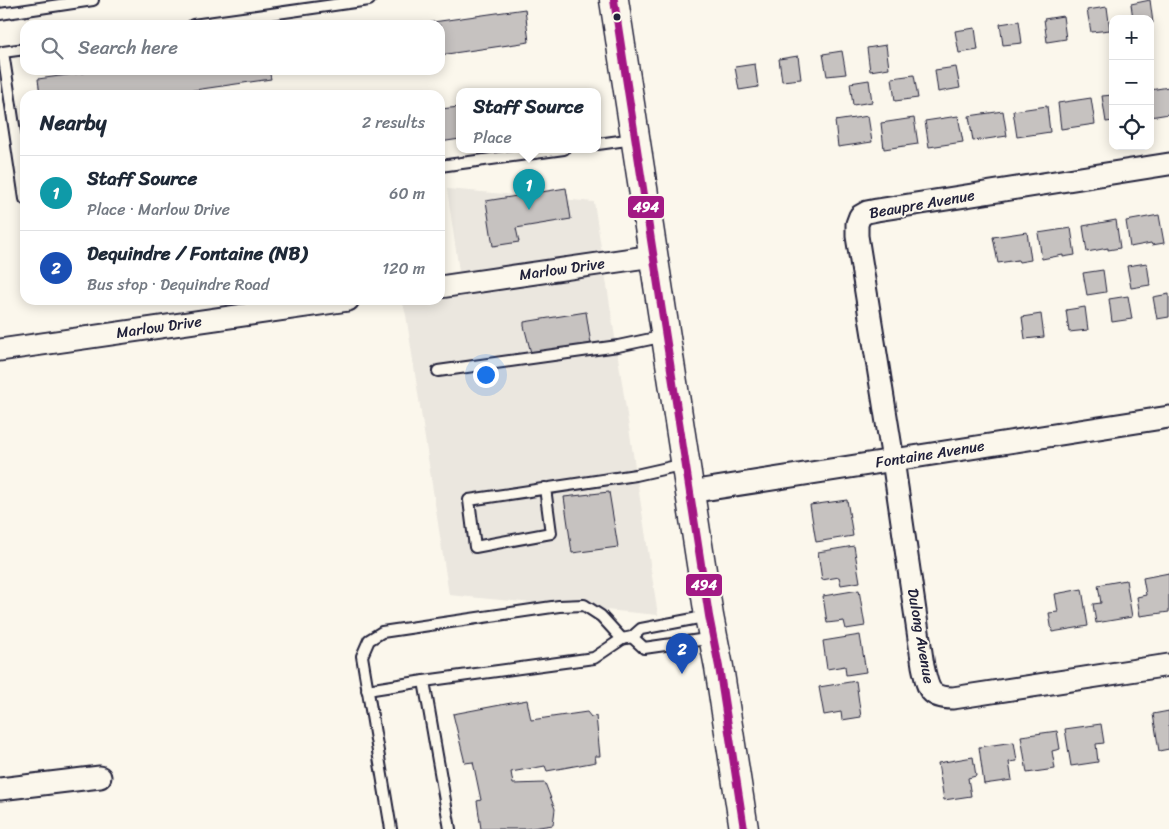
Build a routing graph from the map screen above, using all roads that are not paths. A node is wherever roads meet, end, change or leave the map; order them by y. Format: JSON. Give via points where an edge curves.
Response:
{"nodes":[{"id":1,"x":93,"y":0,"type":"edge"},
{"id":2,"x":369,"y":0,"type":"edge"},
{"id":3,"x":614,"y":0,"type":"edge"},
{"id":4,"x":0,"y":14,"type":"edge"},
{"id":5,"x":228,"y":20,"type":"edge"},
{"id":6,"x":20,"y":50,"type":"edge"},
{"id":7,"x":636,"y":139,"type":"junction"},
{"id":8,"x":601,"y":144,"type":"edge"},
{"id":9,"x":535,"y":153,"type":"edge"},
{"id":10,"x":1169,"y":164,"type":"edge"},
{"id":11,"x":445,"y":165,"type":"edge"},
{"id":12,"x":20,"y":166,"type":"edge"},
{"id":13,"x":653,"y":256,"type":"junction"},
{"id":14,"x":445,"y":286,"type":"edge"},
{"id":15,"x":313,"y":305,"type":"edge"},
{"id":16,"x":666,"y":336,"type":"junction"},
{"id":17,"x":0,"y":350,"type":"edge"},
{"id":18,"x":438,"y":371,"type":"dead end"},
{"id":19,"x":1169,"y":417,"type":"edge"},
{"id":20,"x":893,"y":460,"type":"junction"},
{"id":21,"x":686,"y":463,"type":"junction"},
{"id":22,"x":545,"y":488,"type":"junction"},
{"id":23,"x":690,"y":492,"type":"junction"},
{"id":24,"x":712,"y":627,"type":"junction"},
{"id":25,"x":627,"y":638,"type":"junction"},
{"id":26,"x":1169,"y":665,"type":"edge"},
{"id":27,"x":424,"y":682,"type":"junction"},
{"id":28,"x":368,"y":690,"type":"junction"},
{"id":29,"x":100,"y":776,"type":"dead end"},
{"id":30,"x":0,"y":789,"type":"edge"},
{"id":31,"x":391,"y":829,"type":"edge"},
{"id":32,"x":450,"y":829,"type":"edge"},
{"id":33,"x":744,"y":829,"type":"edge"}],
"edges":[{"from":1,"to":4,"type":"lane"},
{"from":2,"to":5,"type":"lane"},
{"from":3,"to":7,"type":"main road"},
{"from":6,"to":12,"type":"lane","via":[[3,52]]},
{"from":7,"to":8,"type":"lane"},
{"from":7,"to":13,"type":"main road"},
{"from":9,"to":11,"type":"lane"},
{"from":10,"to":20,"type":"street","name":"Beaupre Avenue","via":[[877,210],[860,216],[857,236]]},
{"from":13,"to":14,"type":"street","name":"Marlow Drive"},
{"from":13,"to":16,"type":"main road"},
{"from":15,"to":17,"type":"street","name":"Marlow Drive"},
{"from":16,"to":18,"type":"lane","via":[[618,346]]},
{"from":16,"to":21,"type":"main road"},
{"from":19,"to":20,"type":"street","name":"Fontaine Avenue"},
{"from":20,"to":23,"type":"street","name":"Fontaine Avenue"},
{"from":20,"to":26,"type":"street","name":"Dulong Avenue","via":[[923,666],[934,694],[953,698]]},
{"from":21,"to":22,"type":"lane","via":[[636,475]]},
{"from":21,"to":23,"type":"main road"},
{"from":22,"to":22,"type":"lane","via":[[469,500],[475,547],[551,533]]},
{"from":23,"to":24,"type":"main road"},
{"from":24,"to":25,"type":"lane","via":[[641,629]]},
{"from":24,"to":25,"type":"lane","via":[[644,648]]},
{"from":24,"to":33,"type":"main road"},
{"from":25,"to":27,"type":"lane","via":[[594,658]]},
{"from":25,"to":28,"type":"lane","via":[[584,605],[382,632],[369,640],[362,656]]},
{"from":27,"to":28,"type":"lane"},
{"from":27,"to":32,"type":"lane"},
{"from":28,"to":31,"type":"lane"},
{"from":29,"to":30,"type":"street"}]}
